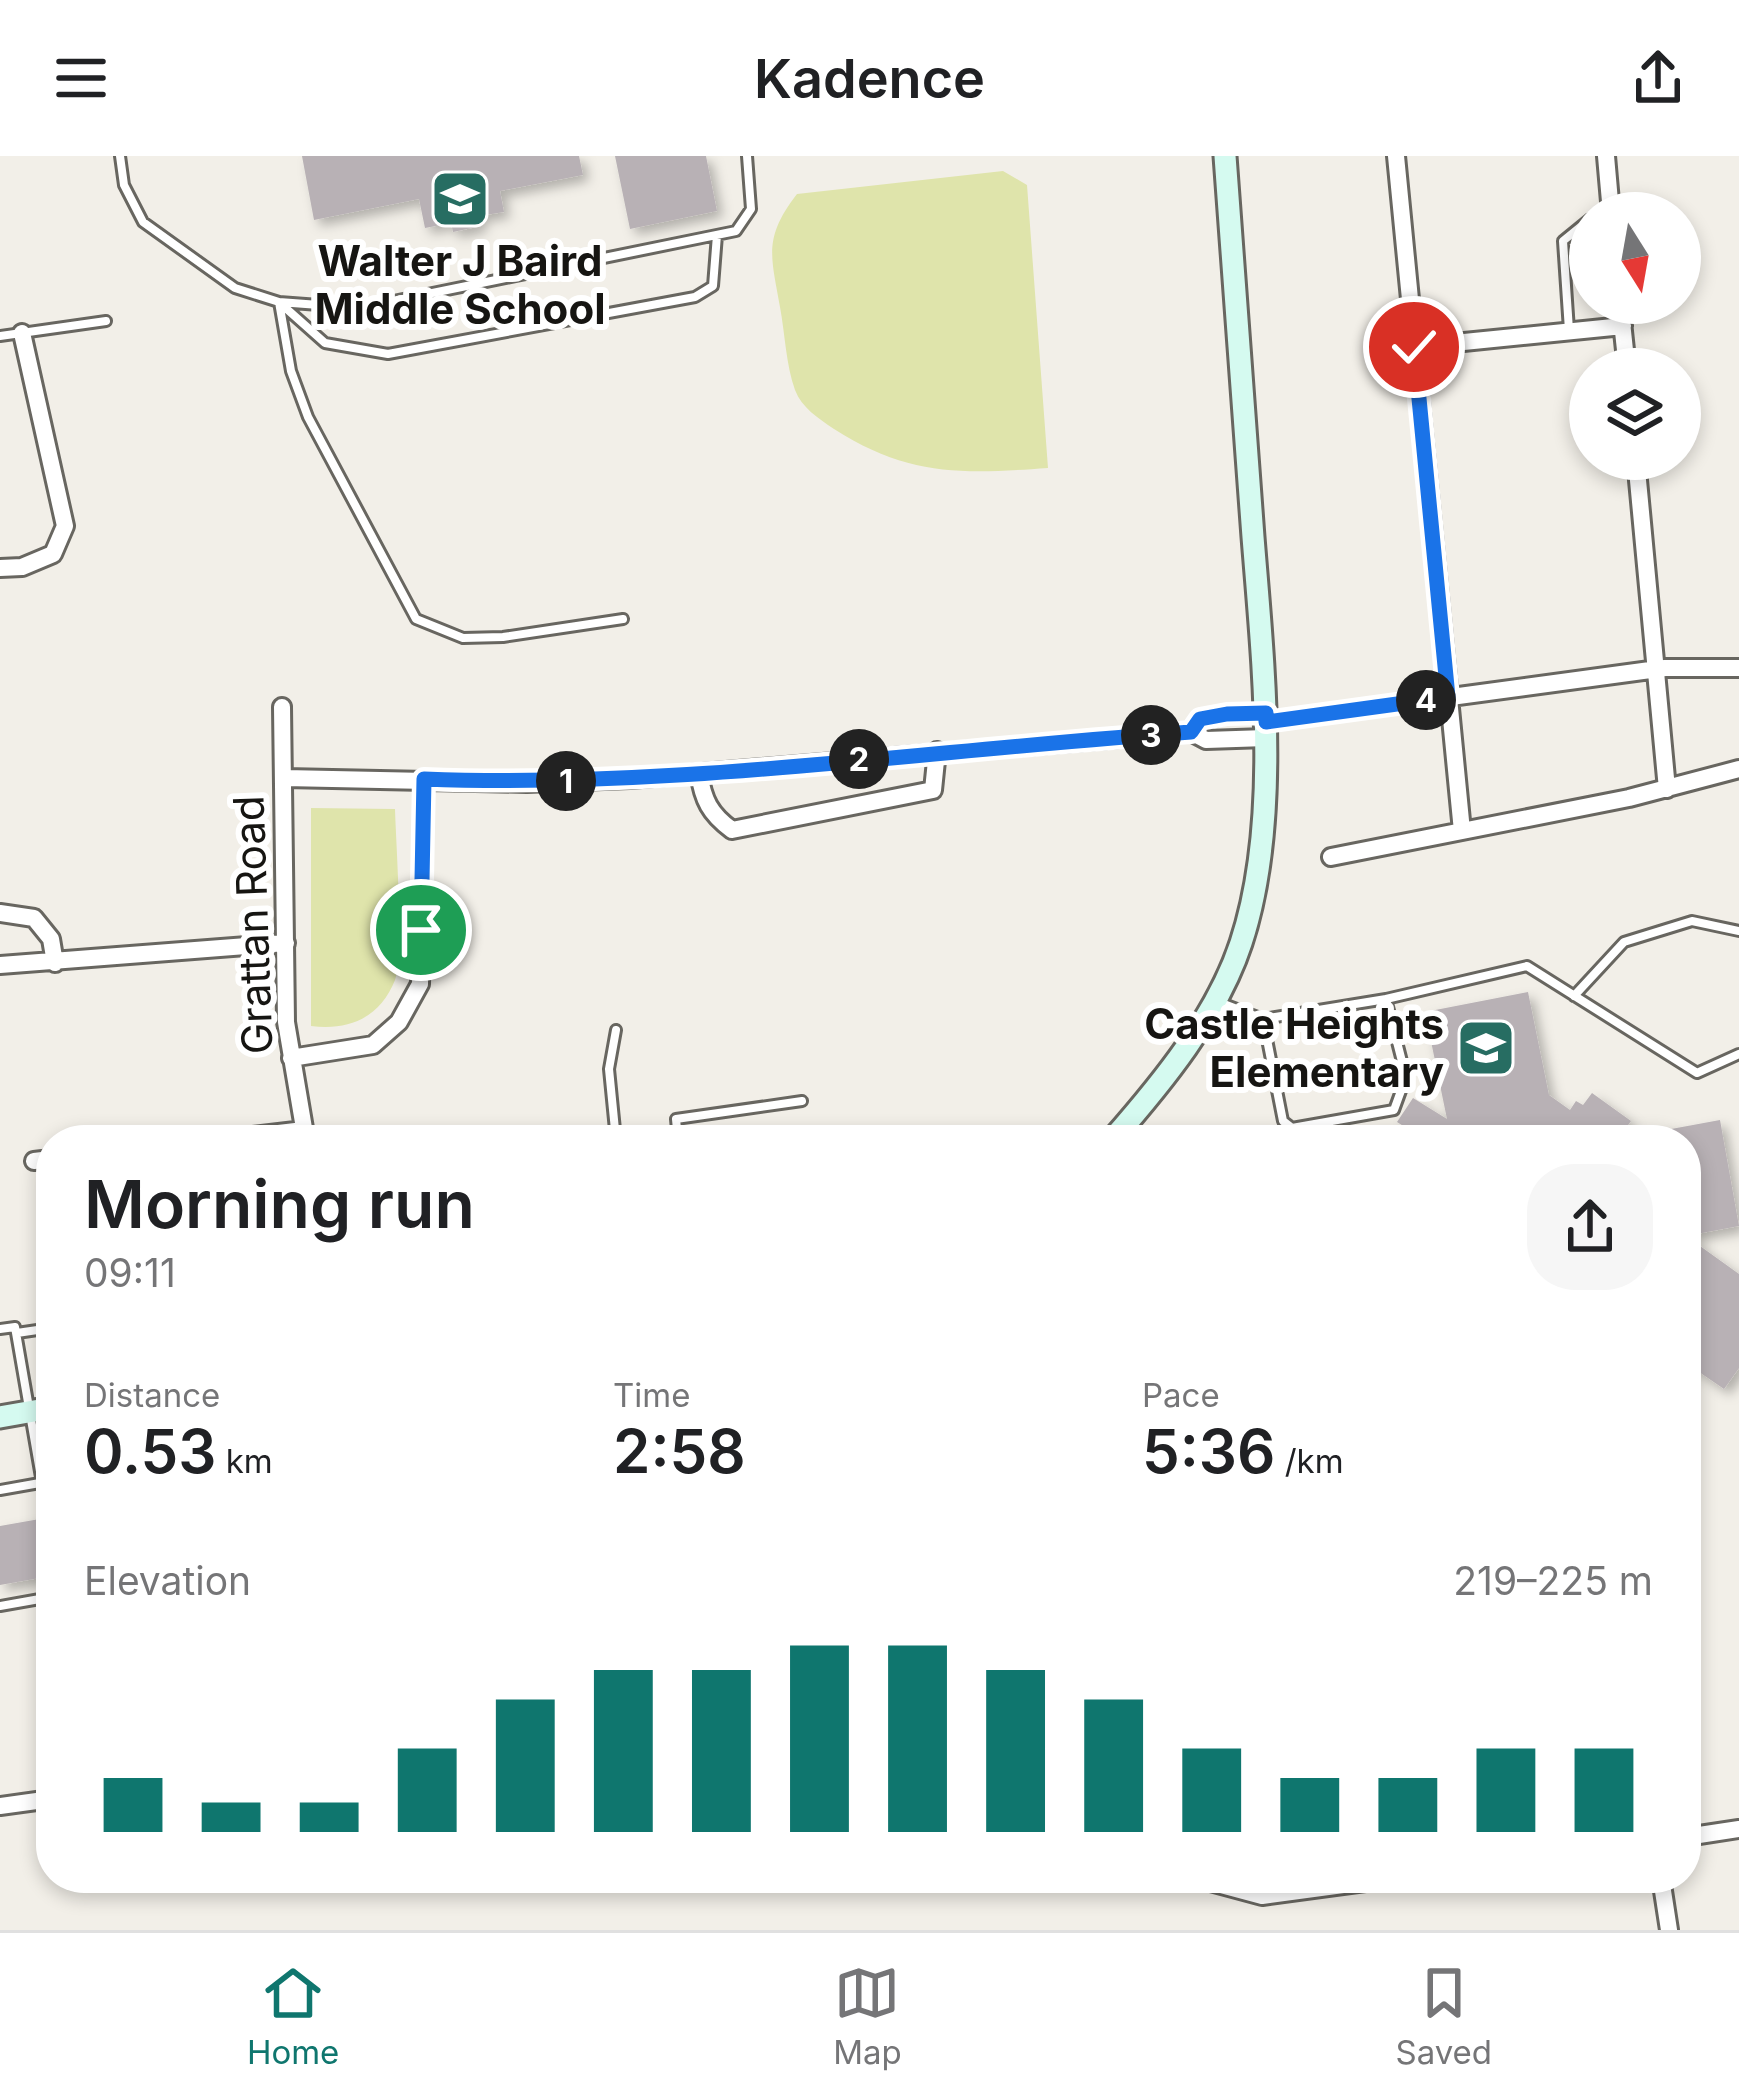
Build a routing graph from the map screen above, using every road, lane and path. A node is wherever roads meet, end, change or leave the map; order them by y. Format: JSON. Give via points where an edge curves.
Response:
{"nodes":[{"id":1,"x":120,"y":156,"type":"edge"},
{"id":2,"x":747,"y":156,"type":"edge"},
{"id":3,"x":1225,"y":156,"type":"edge"},
{"id":4,"x":1396,"y":156,"type":"edge"},
{"id":5,"x":1606,"y":156,"type":"edge"},
{"id":6,"x":1609,"y":192,"type":"edge"},
{"id":7,"x":717,"y":235,"type":"junction"},
{"id":8,"x":1569,"y":235,"type":"edge"},
{"id":9,"x":278,"y":302,"type":"junction"},
{"id":10,"x":106,"y":322,"type":"dead end"},
{"id":11,"x":1623,"y":326,"type":"joint"},
{"id":12,"x":1569,"y":331,"type":"junction"},
{"id":13,"x":22,"y":333,"type":"junction"},
{"id":14,"x":0,"y":336,"type":"edge"},
{"id":15,"x":1414,"y":347,"type":"junction"},
{"id":16,"x":1625,"y":348,"type":"edge"},
{"id":17,"x":1638,"y":480,"type":"edge"},
{"id":18,"x":0,"y":568,"type":"edge"},
{"id":19,"x":623,"y":619,"type":"dead end"},
{"id":20,"x":1739,"y":668,"type":"edge"},
{"id":21,"x":1656,"y":669,"type":"junction"},
{"id":22,"x":1448,"y":697,"type":"junction"},
{"id":23,"x":282,"y":707,"type":"dead end"},
{"id":24,"x":1266,"y":724,"type":"junction"},
{"id":25,"x":938,"y":752,"type":"junction"},
{"id":26,"x":1739,"y":769,"type":"edge"},
{"id":27,"x":700,"y":773,"type":"junction"},
{"id":28,"x":285,"y":778,"type":"junction"},
{"id":29,"x":424,"y":779,"type":"junction"},
{"id":30,"x":1667,"y":789,"type":"junction"},
{"id":31,"x":1462,"y":830,"type":"junction"},
{"id":32,"x":1331,"y":857,"type":"dead end"},
{"id":33,"x":0,"y":913,"type":"edge"},
{"id":34,"x":1739,"y":931,"type":"edge"},
{"id":35,"x":286,"y":944,"type":"junction"},
{"id":36,"x":55,"y":963,"type":"junction"},
{"id":37,"x":0,"y":965,"type":"edge"},
{"id":38,"x":1574,"y":996,"type":"junction"},
{"id":39,"x":1386,"y":999,"type":"junction"},
{"id":40,"x":1214,"y":1000,"type":"junction"},
{"id":41,"x":1263,"y":1019,"type":"junction"},
{"id":42,"x":616,"y":1030,"type":"dead end"},
{"id":43,"x":1739,"y":1054,"type":"edge"},
{"id":44,"x":291,"y":1058,"type":"junction"},
{"id":45,"x":802,"y":1101,"type":"dead end"},
{"id":46,"x":303,"y":1125,"type":"edge"},
{"id":47,"x":615,"y":1125,"type":"edge"},
{"id":48,"x":677,"y":1125,"type":"edge"},
{"id":49,"x":1132,"y":1125,"type":"edge"},
{"id":50,"x":1288,"y":1125,"type":"edge"},
{"id":51,"x":1309,"y":1125,"type":"edge"},
{"id":52,"x":0,"y":1329,"type":"edge"},
{"id":53,"x":36,"y":1331,"type":"edge"},
{"id":54,"x":16,"y":1334,"type":"junction"},
{"id":55,"x":36,"y":1397,"type":"edge"},
{"id":56,"x":36,"y":1411,"type":"edge"},
{"id":57,"x":0,"y":1417,"type":"edge"},
{"id":58,"x":36,"y":1484,"type":"edge"},
{"id":59,"x":0,"y":1490,"type":"edge"},
{"id":60,"x":36,"y":1600,"type":"edge"},
{"id":61,"x":0,"y":1606,"type":"edge"},
{"id":62,"x":36,"y":1801,"type":"edge"},
{"id":63,"x":0,"y":1806,"type":"edge"},
{"id":64,"x":1739,"y":1829,"type":"edge"},
{"id":65,"x":1701,"y":1835,"type":"edge"},
{"id":66,"x":1248,"y":1893,"type":"edge"},
{"id":67,"x":1290,"y":1893,"type":"edge"},
{"id":68,"x":1663,"y":1893,"type":"edge"},
{"id":69,"x":1669,"y":1930,"type":"edge"}],
"edges":[{"from":1,"to":9,"type":"lane","via":[[142,222],[235,288]]},
{"from":2,"to":7,"type":"lane","via":[[751,209],[736,231]]},
{"from":3,"to":24,"type":"street"},
{"from":4,"to":15,"type":"street"},
{"from":5,"to":6,"type":"street"},
{"from":7,"to":9,"type":"lane","via":[[358,308]]},
{"from":7,"to":9,"type":"lane","via":[[713,286],[694,297],[388,354],[325,343]]},
{"from":8,"to":12,"type":"lane"},
{"from":9,"to":19,"type":"lane","via":[[308,417],[416,619],[463,638]]},
{"from":10,"to":13,"type":"lane"},
{"from":11,"to":12,"type":"street"},
{"from":11,"to":16,"type":"street"},
{"from":12,"to":15,"type":"street"},
{"from":13,"to":14,"type":"lane"},
{"from":13,"to":18,"type":"street","via":[[65,526],[52,554]]},
{"from":15,"to":22,"type":"street"},
{"from":17,"to":21,"type":"street"},
{"from":20,"to":21,"type":"street"},
{"from":21,"to":22,"type":"street"},
{"from":21,"to":30,"type":"street"},
{"from":22,"to":24,"type":"street"},
{"from":22,"to":31,"type":"street"},
{"from":23,"to":28,"type":"street","name":"Grattan Road"},
{"from":24,"to":25,"type":"street","via":[[1206,740],[1191,732]]},
{"from":24,"to":40,"type":"street","via":[[1255,889]]},
{"from":25,"to":27,"type":"street"},
{"from":25,"to":27,"type":"street","via":[[933,790],[732,830],[713,817]]},
{"from":26,"to":30,"type":"street"},
{"from":27,"to":29,"type":"street","via":[[527,783]]},
{"from":28,"to":29,"type":"street"},
{"from":28,"to":35,"type":"street","name":"Grattan Road"},
{"from":29,"to":44,"type":"street","via":[[420,984],[400,1022],[373,1045]]},
{"from":30,"to":31,"type":"street"},
{"from":31,"to":32,"type":"street"},
{"from":33,"to":36,"type":"street","via":[[34,918],[51,939]]},
{"from":34,"to":38,"type":"lane","via":[[1692,921],[1624,942]]},
{"from":35,"to":36,"type":"street"},
{"from":35,"to":44,"type":"street","name":"Grattan Road"},
{"from":36,"to":37,"type":"street"},
{"from":38,"to":39,"type":"lane","via":[[1527,967]]},
{"from":38,"to":43,"type":"lane","via":[[1697,1073]]},
{"from":39,"to":41,"type":"lane"},
{"from":39,"to":51,"type":"lane","via":[[1406,1077],[1394,1110]]},
{"from":40,"to":41,"type":"lane"},
{"from":40,"to":49,"type":"street"},
{"from":41,"to":50,"type":"lane"},
{"from":42,"to":47,"type":"lane"},
{"from":44,"to":46,"type":"street","name":"Grattan Road"},
{"from":45,"to":48,"type":"lane","via":[[676,1119]]},
{"from":52,"to":54,"type":"lane","via":[[15,1327]]},
{"from":53,"to":54,"type":"lane"},
{"from":54,"to":55,"type":"lane"},
{"from":56,"to":57,"type":"street"},
{"from":58,"to":59,"type":"lane"},
{"from":60,"to":61,"type":"lane"},
{"from":62,"to":63,"type":"street"},
{"from":64,"to":65,"type":"street"},
{"from":66,"to":67,"type":"street"},
{"from":68,"to":69,"type":"street"}]}
